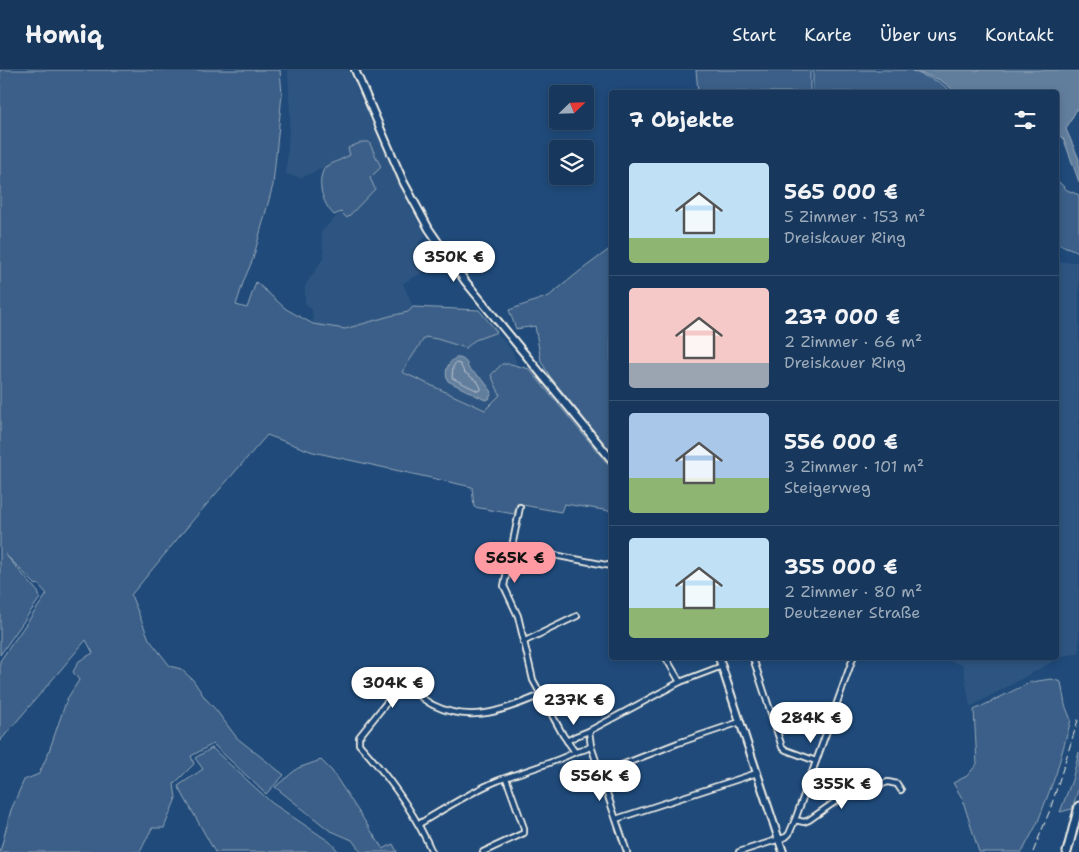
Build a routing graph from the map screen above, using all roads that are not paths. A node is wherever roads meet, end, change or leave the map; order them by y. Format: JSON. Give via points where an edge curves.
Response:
{"nodes":[{"id":1,"x":355,"y":70,"type":"edge"},
{"id":2,"x":609,"y":457,"type":"edge"},
{"id":3,"x":520,"y":507,"type":"dead end"},
{"id":4,"x":512,"y":547,"type":"junction"},
{"id":5,"x":609,"y":566,"type":"edge"},
{"id":6,"x":577,"y":616,"type":"dead end"},
{"id":7,"x":523,"y":642,"type":"junction"},
{"id":8,"x":667,"y":660,"type":"edge"},
{"id":9,"x":720,"y":660,"type":"edge"},
{"id":10,"x":754,"y":660,"type":"edge"},
{"id":11,"x":852,"y":660,"type":"edge"},
{"id":12,"x":722,"y":666,"type":"junction"},
{"id":13,"x":680,"y":682,"type":"junction"},
{"id":14,"x":542,"y":695,"type":"junction"},
{"id":15,"x":740,"y":722,"type":"junction"},
{"id":16,"x":589,"y":731,"type":"junction"},
{"id":17,"x":567,"y":741,"type":"junction"},
{"id":18,"x":591,"y":746,"type":"junction"},
{"id":19,"x":575,"y":752,"type":"junction"},
{"id":20,"x":816,"y":761,"type":"junction"},
{"id":21,"x":601,"y":773,"type":"junction"},
{"id":22,"x":757,"y":773,"type":"junction"},
{"id":23,"x":506,"y":778,"type":"junction"},
{"id":24,"x":901,"y":790,"type":"dead end"},
{"id":25,"x":1079,"y":806,"type":"edge"},
{"id":26,"x":616,"y":819,"type":"junction"},
{"id":27,"x":795,"y":820,"type":"junction"},
{"id":28,"x":419,"y":824,"type":"junction"},
{"id":29,"x":778,"y":839,"type":"junction"},
{"id":30,"x":432,"y":852,"type":"edge"},
{"id":31,"x":483,"y":852,"type":"edge"},
{"id":32,"x":626,"y":852,"type":"edge"},
{"id":33,"x":739,"y":852,"type":"edge"},
{"id":34,"x":783,"y":852,"type":"edge"},
{"id":35,"x":1067,"y":852,"type":"edge"}],
"edges":[{"from":1,"to":2,"type":"main road","via":[[404,183],[429,229],[466,281]]},
{"from":3,"to":4,"type":"street"},
{"from":4,"to":5,"type":"street"},
{"from":4,"to":7,"type":"street","via":[[504,586],[518,616]]},
{"from":6,"to":7,"type":"street"},
{"from":7,"to":14,"type":"street","via":[[531,675]]},
{"from":8,"to":13,"type":"street"},
{"from":9,"to":12,"type":"main road"},
{"from":10,"to":20,"type":"street","via":[[782,747]]},
{"from":11,"to":20,"type":"street"},
{"from":12,"to":13,"type":"street"},
{"from":12,"to":15,"type":"main road"},
{"from":13,"to":16,"type":"street"},
{"from":14,"to":17,"type":"street"},
{"from":14,"to":28,"type":"street","via":[[500,711],[472,714],[453,712],[432,704],[405,687],[396,689],[360,737],[359,744],[394,785]]},
{"from":15,"to":21,"type":"street"},
{"from":15,"to":22,"type":"main road"},
{"from":16,"to":17,"type":"street"},
{"from":16,"to":18,"type":"street"},
{"from":17,"to":19,"type":"street"},
{"from":18,"to":19,"type":"street"},
{"from":18,"to":21,"type":"street"},
{"from":19,"to":23,"type":"street"},
{"from":20,"to":27,"type":"street"},
{"from":21,"to":26,"type":"street"},
{"from":22,"to":26,"type":"street"},
{"from":22,"to":29,"type":"main road"},
{"from":23,"to":28,"type":"street"},
{"from":23,"to":31,"type":"street","via":[[524,833]]},
{"from":24,"to":27,"type":"street","via":[[897,784],[888,782],[840,799],[809,820]]},
{"from":25,"to":35,"type":"main road"},
{"from":26,"to":32,"type":"street"},
{"from":27,"to":29,"type":"street","via":[[789,834]]},
{"from":28,"to":30,"type":"street"},
{"from":29,"to":33,"type":"street"},
{"from":29,"to":34,"type":"main road"}]}
